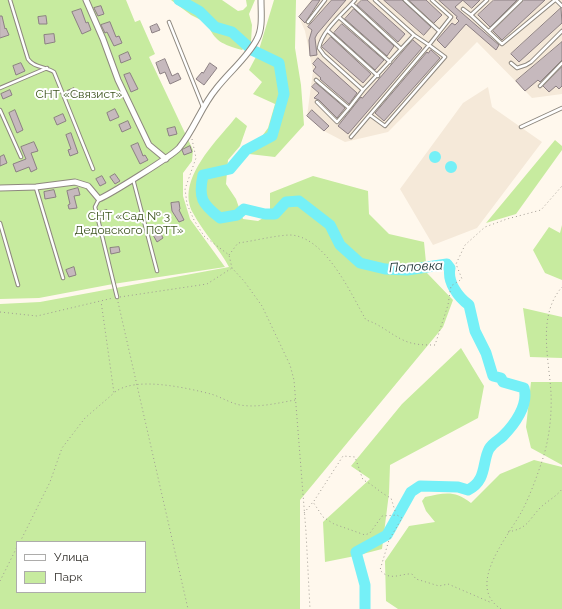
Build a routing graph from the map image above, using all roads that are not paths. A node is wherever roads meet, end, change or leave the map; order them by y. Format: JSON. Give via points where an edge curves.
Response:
{"nodes":[{"id":1,"x":10,"y":0,"type":"edge"},
{"id":2,"x":86,"y":0,"type":"edge"},
{"id":3,"x":261,"y":0,"type":"edge"},
{"id":4,"x":324,"y":0,"type":"edge"},
{"id":5,"x":356,"y":0,"type":"edge"},
{"id":6,"x":375,"y":0,"type":"edge"},
{"id":7,"x":405,"y":0,"type":"edge"},
{"id":8,"x":432,"y":0,"type":"edge"},
{"id":9,"x":487,"y":0,"type":"edge"},
{"id":10,"x":520,"y":0,"type":"edge"},
{"id":11,"x":555,"y":0,"type":"edge"},
{"id":12,"x":352,"y":4,"type":"junction"},
{"id":13,"x":562,"y":6,"type":"edge"},
{"id":14,"x":463,"y":9,"type":"dead end"},
{"id":15,"x":470,"y":15,"type":"junction"},
{"id":16,"x":340,"y":18,"type":"junction"},
{"id":17,"x":169,"y":22,"type":"dead end"},
{"id":18,"x":308,"y":22,"type":"dead end"},
{"id":19,"x":328,"y":31,"type":"junction"},
{"id":20,"x":439,"y":31,"type":"junction"},
{"id":21,"x":489,"y":31,"type":"junction"},
{"id":22,"x":562,"y":31,"type":"edge"},
{"id":23,"x":414,"y":34,"type":"junction"},
{"id":24,"x":429,"y":45,"type":"junction"},
{"id":25,"x":401,"y":49,"type":"junction"},
{"id":26,"x":390,"y":62,"type":"junction"},
{"id":27,"x":511,"y":63,"type":"dead end"},
{"id":28,"x":562,"y":63,"type":"edge"},
{"id":29,"x":48,"y":68,"type":"junction"},
{"id":30,"x":378,"y":76,"type":"junction"},
{"id":31,"x":316,"y":80,"type":"dead end"},
{"id":32,"x":540,"y":86,"type":"dead end"},
{"id":33,"x":0,"y":88,"type":"edge"},
{"id":34,"x":363,"y":90,"type":"junction"},
{"id":35,"x":317,"y":102,"type":"dead end"},
{"id":36,"x":203,"y":107,"type":"junction"},
{"id":37,"x":349,"y":108,"type":"junction"},
{"id":38,"x":562,"y":108,"type":"edge"},
{"id":39,"x":0,"y":110,"type":"edge"},
{"id":40,"x":370,"y":115,"type":"junction"},
{"id":41,"x":521,"y":127,"type":"dead end"},
{"id":42,"x":351,"y":137,"type":"dead end"},
{"id":43,"x":21,"y":157,"type":"dead end"},
{"id":44,"x":166,"y":159,"type":"junction"},
{"id":45,"x":93,"y":169,"type":"dead end"},
{"id":46,"x":133,"y":178,"type":"junction"},
{"id":47,"x":36,"y":187,"type":"junction"},
{"id":48,"x":0,"y":188,"type":"edge"},
{"id":49,"x":99,"y":198,"type":"junction"},
{"id":50,"x":0,"y":223,"type":"edge"},
{"id":51,"x":157,"y":271,"type":"dead end"},
{"id":52,"x":63,"y":278,"type":"dead end"},
{"id":53,"x":18,"y":285,"type":"dead end"},
{"id":54,"x":117,"y":297,"type":"road end"}],
"edges":[{"from":1,"to":29,"type":"lane","via":[[28,59],[34,66]]},
{"from":2,"to":44,"type":"street","via":[[118,80],[149,145]]},
{"from":3,"to":36,"type":"street","via":[[261,29],[257,40]]},
{"from":4,"to":18,"type":"lane"},
{"from":5,"to":12,"type":"lane"},
{"from":6,"to":23,"type":"lane"},
{"from":7,"to":20,"type":"lane"},
{"from":8,"to":20,"type":"lane","via":[[451,17]]},
{"from":9,"to":15,"type":"lane"},
{"from":10,"to":21,"type":"lane"},
{"from":11,"to":13,"type":"lane"},
{"from":11,"to":21,"type":"lane","via":[[502,44]]},
{"from":12,"to":16,"type":"lane"},
{"from":12,"to":25,"type":"lane"},
{"from":14,"to":15,"type":"lane"},
{"from":15,"to":21,"type":"lane"},
{"from":16,"to":19,"type":"lane"},
{"from":16,"to":26,"type":"lane"},
{"from":17,"to":36,"type":"lane"},
{"from":19,"to":30,"type":"lane"},
{"from":19,"to":34,"type":"lane","via":[[320,41],[324,55]]},
{"from":20,"to":24,"type":"lane"},
{"from":22,"to":27,"type":"lane","via":[[526,65],[516,68]]},
{"from":23,"to":24,"type":"lane"},
{"from":23,"to":25,"type":"lane"},
{"from":24,"to":40,"type":"lane"},
{"from":24,"to":40,"type":"lane","via":[[445,57],[385,126]]},
{"from":25,"to":26,"type":"lane"},
{"from":26,"to":30,"type":"lane"},
{"from":28,"to":32,"type":"lane"},
{"from":29,"to":33,"type":"lane"},
{"from":29,"to":45,"type":"lane","via":[[54,72]]},
{"from":30,"to":34,"type":"lane"},
{"from":31,"to":37,"type":"lane"},
{"from":34,"to":37,"type":"lane"},
{"from":35,"to":37,"type":"lane","via":[[338,122]]},
{"from":36,"to":44,"type":"street","via":[[192,130],[178,150]]},
{"from":38,"to":41,"type":"lane"},
{"from":39,"to":43,"type":"lane"},
{"from":40,"to":42,"type":"lane"},
{"from":44,"to":46,"type":"street"},
{"from":46,"to":49,"type":"street"},
{"from":46,"to":51,"type":"lane"},
{"from":47,"to":48,"type":"street"},
{"from":47,"to":49,"type":"street","via":[[82,183]]},
{"from":47,"to":52,"type":"lane"},
{"from":49,"to":54,"type":"lane","via":[[95,207]]},
{"from":50,"to":53,"type":"lane"}]}
